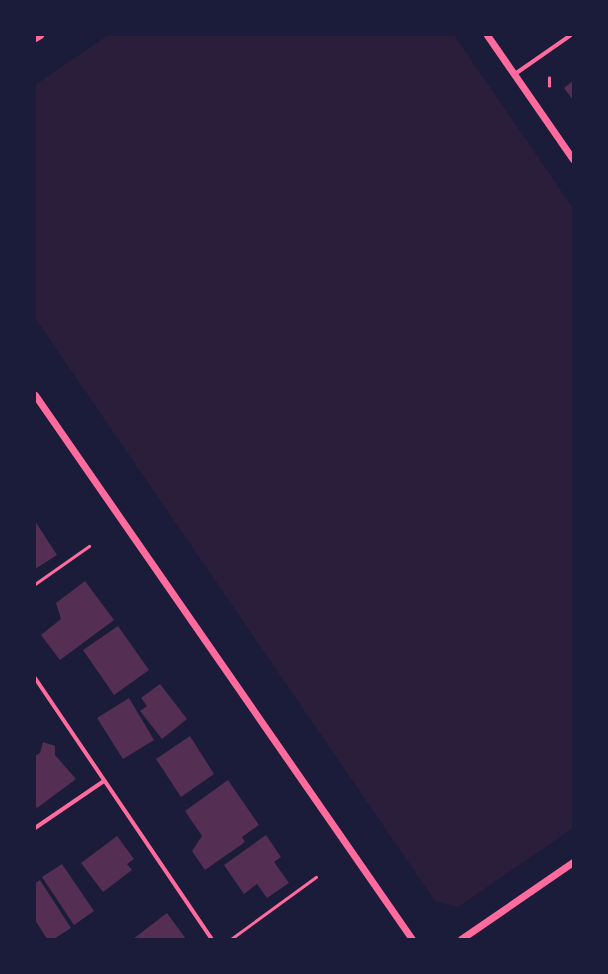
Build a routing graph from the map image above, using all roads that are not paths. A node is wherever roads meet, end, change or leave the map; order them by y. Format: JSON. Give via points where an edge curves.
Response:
{"nodes":[{"id":1,"x":40,"y":35,"type":"edge"},
{"id":2,"x":487,"y":35,"type":"edge"},
{"id":3,"x":571,"y":35,"type":"edge"},
{"id":4,"x":35,"y":38,"type":"edge"},
{"id":5,"x":515,"y":74,"type":"junction"},
{"id":6,"x":573,"y":159,"type":"edge"},
{"id":7,"x":35,"y":394,"type":"edge"},
{"id":8,"x":35,"y":678,"type":"edge"},
{"id":9,"x":104,"y":780,"type":"junction"},
{"id":10,"x":35,"y":828,"type":"edge"},
{"id":11,"x":573,"y":862,"type":"edge"},
{"id":12,"x":212,"y":939,"type":"edge"},
{"id":13,"x":412,"y":939,"type":"edge"},
{"id":14,"x":461,"y":939,"type":"edge"}],
"edges":[{"from":1,"to":4,"type":"street"},
{"from":2,"to":5,"type":"street"},
{"from":3,"to":5,"type":"street"},
{"from":5,"to":6,"type":"street"},
{"from":7,"to":13,"type":"street"},
{"from":8,"to":9,"type":"street"},
{"from":9,"to":10,"type":"street"},
{"from":9,"to":12,"type":"street"},
{"from":11,"to":14,"type":"street"}]}
